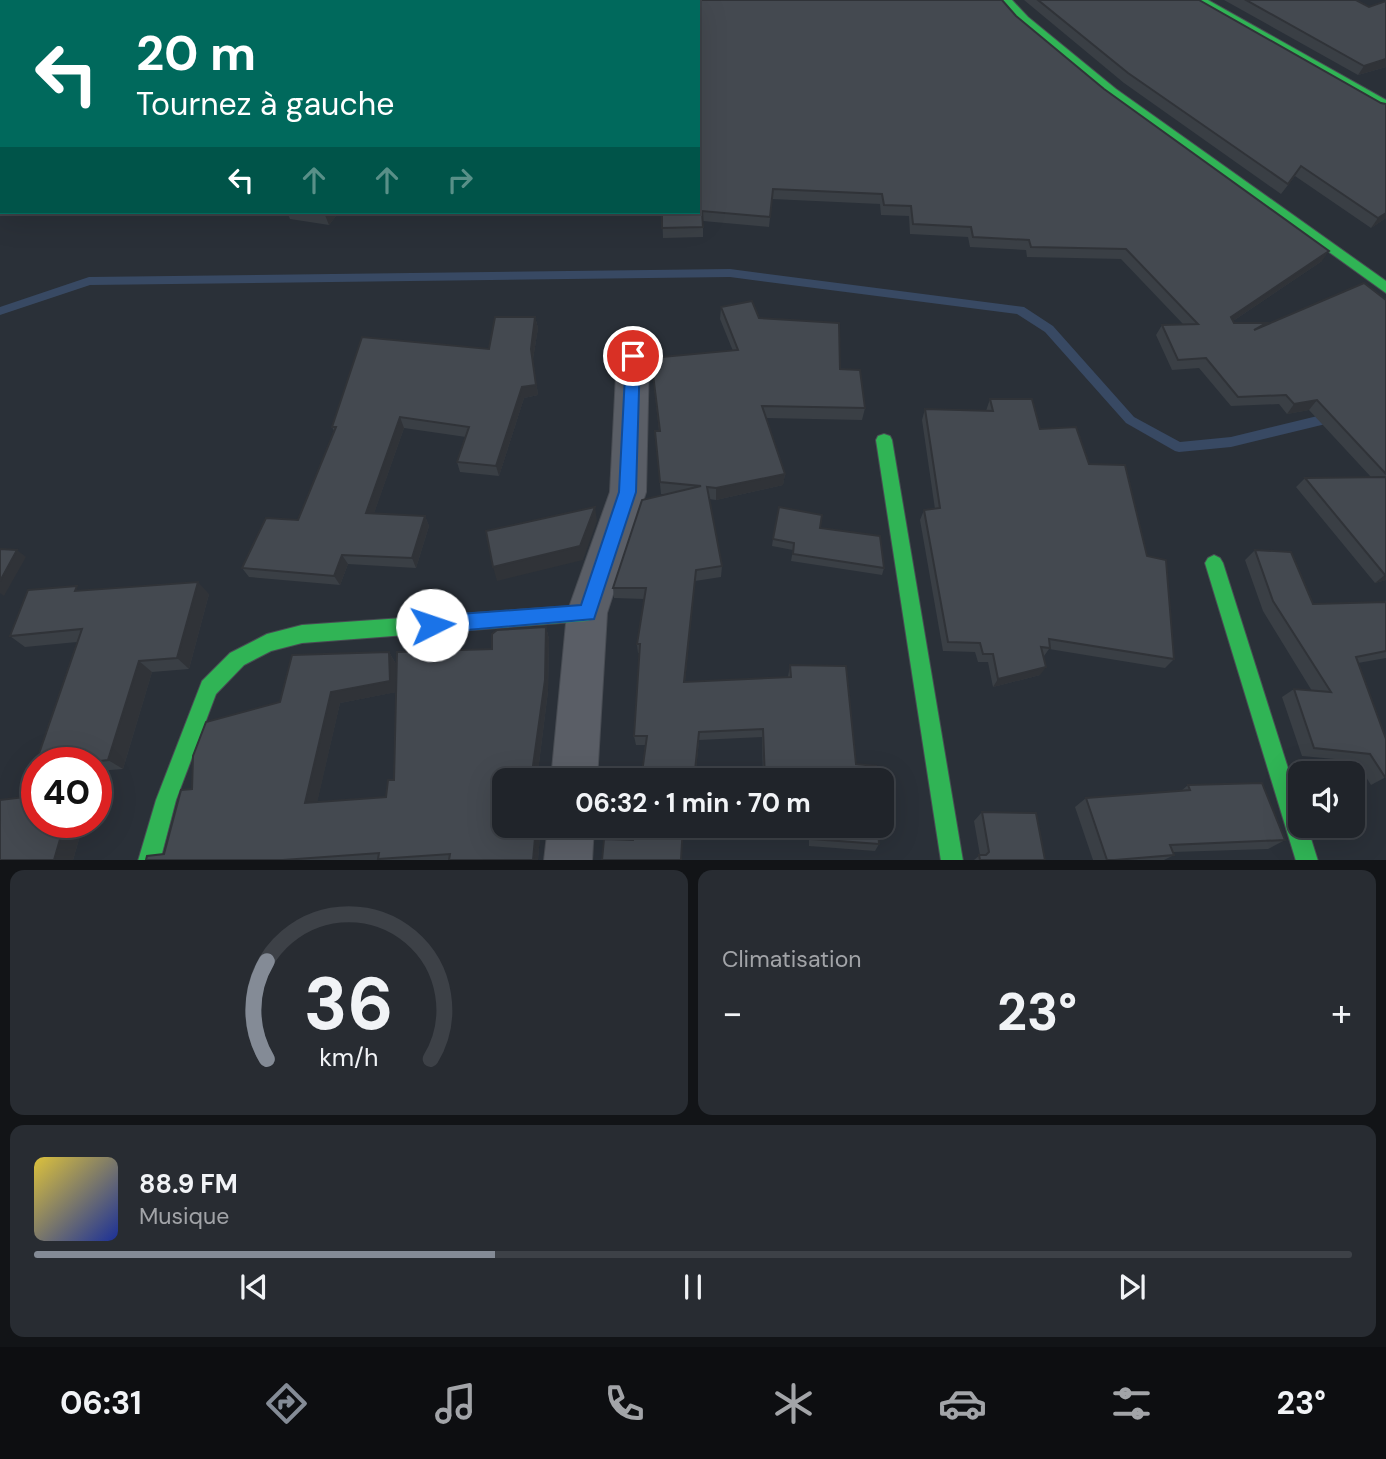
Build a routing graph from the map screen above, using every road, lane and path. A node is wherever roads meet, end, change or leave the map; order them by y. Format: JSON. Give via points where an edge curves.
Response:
{"nodes":[{"id":1,"x":1006,"y":0,"type":"edge"},
{"id":2,"x":1201,"y":0,"type":"edge"},
{"id":3,"x":1386,"y":105,"type":"edge"},
{"id":4,"x":1386,"y":288,"type":"edge"},
{"id":5,"x":633,"y":356,"type":"dead end"},
{"id":6,"x":884,"y":440,"type":"dead end"},
{"id":7,"x":1214,"y":563,"type":"dead end"},
{"id":8,"x":587,"y":613,"type":"junction"},
{"id":9,"x":576,"y":768,"type":"edge"},
{"id":10,"x":570,"y":838,"type":"edge"},
{"id":11,"x":149,"y":860,"type":"edge"},
{"id":12,"x":568,"y":860,"type":"edge"},
{"id":13,"x":952,"y":860,"type":"edge"},
{"id":14,"x":1307,"y":860,"type":"edge"}],
"edges":[{"from":1,"to":4,"type":"street","via":[[1112,91]]},
{"from":2,"to":3,"type":"street"},
{"from":5,"to":8,"type":"street","via":[[628,492]]},
{"from":6,"to":13,"type":"street"},
{"from":7,"to":14,"type":"street"},
{"from":8,"to":9,"type":"street"},
{"from":8,"to":11,"type":"street","via":[[302,634],[267,643],[237,659],[209,688],[166,800]]},
{"from":10,"to":12,"type":"street"}]}
